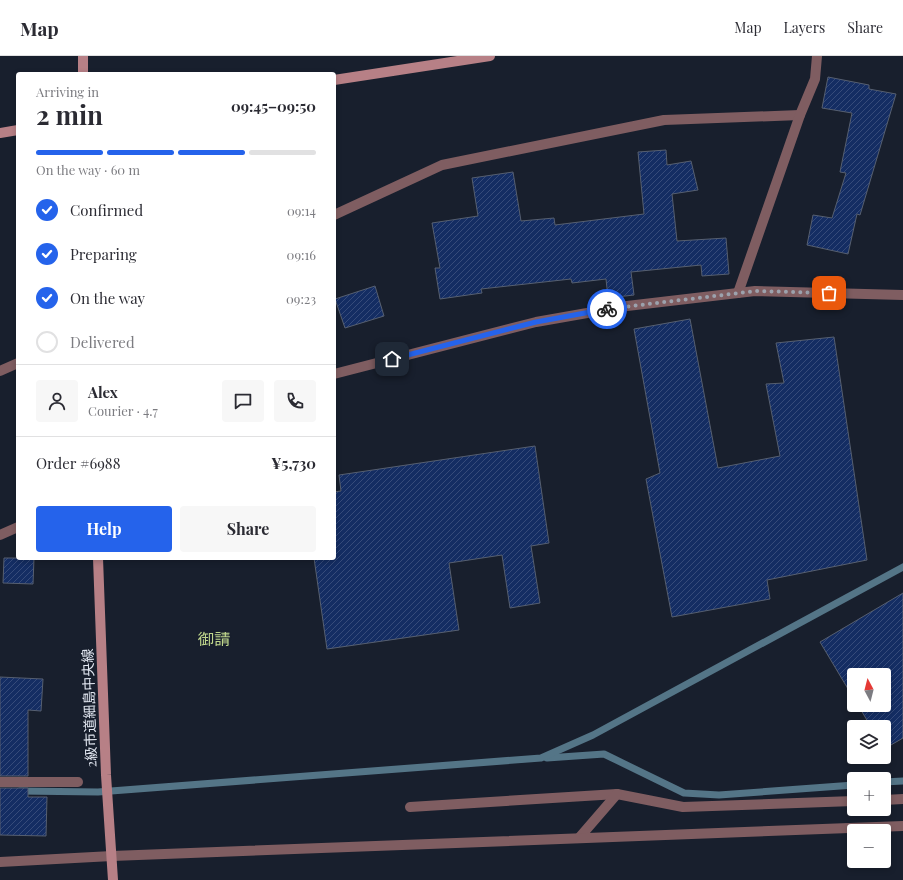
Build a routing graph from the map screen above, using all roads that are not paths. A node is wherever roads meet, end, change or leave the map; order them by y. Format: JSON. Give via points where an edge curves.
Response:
{"nodes":[{"id":1,"x":83,"y":56,"type":"edge"},
{"id":2,"x":490,"y":56,"type":"edge"},
{"id":3,"x":817,"y":56,"type":"edge"},
{"id":4,"x":83,"y":72,"type":"edge"},
{"id":5,"x":336,"y":80,"type":"edge"},
{"id":6,"x":800,"y":115,"type":"junction"},
{"id":7,"x":16,"y":130,"type":"edge"},
{"id":8,"x":0,"y":133,"type":"edge"},
{"id":9,"x":336,"y":214,"type":"edge"},
{"id":10,"x":738,"y":294,"type":"junction"},
{"id":11,"x":903,"y":295,"type":"edge"},
{"id":12,"x":16,"y":364,"type":"edge"},
{"id":13,"x":0,"y":371,"type":"edge"},
{"id":14,"x":336,"y":373,"type":"edge"},
{"id":15,"x":16,"y":528,"type":"edge"},
{"id":16,"x":0,"y":535,"type":"edge"},
{"id":17,"x":98,"y":560,"type":"edge"},
{"id":18,"x":0,"y":782,"type":"edge"},
{"id":19,"x":78,"y":782,"type":"dead end"},
{"id":20,"x":617,"y":794,"type":"junction"},
{"id":21,"x":903,"y":799,"type":"edge"},
{"id":22,"x":891,"y":800,"type":"edge"},
{"id":23,"x":847,"y":801,"type":"edge"},
{"id":24,"x":410,"y":807,"type":"dead end"},
{"id":25,"x":903,"y":826,"type":"edge"},
{"id":26,"x":579,"y":838,"type":"junction"},
{"id":27,"x":112,"y":856,"type":"junction"},
{"id":28,"x":0,"y":862,"type":"edge"},
{"id":29,"x":113,"y":880,"type":"edge"}],
"edges":[{"from":1,"to":4,"type":"street"},
{"from":2,"to":5,"type":"street"},
{"from":3,"to":6,"type":"street","via":[[815,79]]},
{"from":6,"to":9,"type":"street","via":[[664,120],[442,165]]},
{"from":6,"to":10,"type":"street"},
{"from":7,"to":8,"type":"street"},
{"from":10,"to":11,"type":"street","via":[[756,291]]},
{"from":10,"to":14,"type":"street","via":[[627,306],[536,322]]},
{"from":12,"to":13,"type":"street"},
{"from":15,"to":16,"type":"street"},
{"from":17,"to":27,"type":"street","name":"2級市道細島中央線","via":[[106,775]]},
{"from":18,"to":19,"type":"street"},
{"from":20,"to":23,"type":"street","via":[[683,807]]},
{"from":20,"to":24,"type":"street"},
{"from":20,"to":26,"type":"street"},
{"from":21,"to":22,"type":"street"},
{"from":25,"to":26,"type":"street"},
{"from":26,"to":27,"type":"street"},
{"from":27,"to":28,"type":"street"},
{"from":27,"to":29,"type":"street","name":"2級市道細島中央線"}]}
